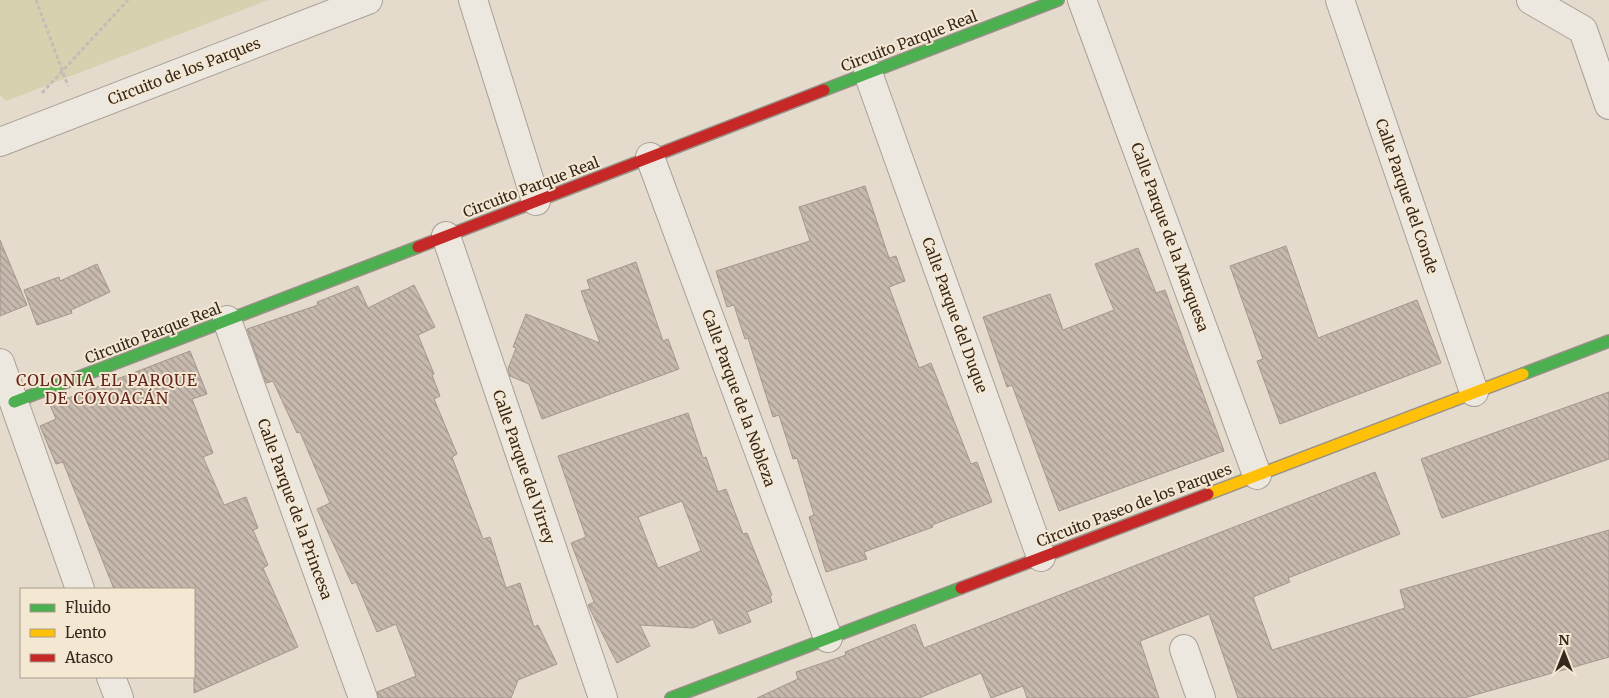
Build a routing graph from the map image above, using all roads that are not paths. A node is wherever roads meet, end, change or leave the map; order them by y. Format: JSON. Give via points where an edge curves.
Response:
{"nodes":[{"id":1,"x":368,"y":0,"type":"edge"},
{"id":2,"x":473,"y":0,"type":"edge"},
{"id":3,"x":1058,"y":0,"type":"edge"},
{"id":4,"x":1082,"y":0,"type":"edge"},
{"id":5,"x":1340,"y":0,"type":"edge"},
{"id":6,"x":1531,"y":0,"type":"edge"},
{"id":7,"x":868,"y":73,"type":"junction"},
{"id":8,"x":1609,"y":106,"type":"edge"},
{"id":9,"x":0,"y":142,"type":"edge"},
{"id":10,"x":650,"y":157,"type":"junction"},
{"id":11,"x":536,"y":201,"type":"junction"},
{"id":12,"x":446,"y":236,"type":"junction"},
{"id":13,"x":227,"y":320,"type":"junction"},
{"id":14,"x":1609,"y":341,"type":"edge"},
{"id":15,"x":0,"y":363,"type":"edge"},
{"id":16,"x":1474,"y":392,"type":"junction"},
{"id":17,"x":14,"y":402,"type":"junction"},
{"id":18,"x":1257,"y":475,"type":"junction"},
{"id":19,"x":1041,"y":557,"type":"junction"},
{"id":20,"x":80,"y":588,"type":"edge"},
{"id":21,"x":828,"y":638,"type":"junction"},
{"id":22,"x":1184,"y":649,"type":"dead end"},
{"id":23,"x":111,"y":678,"type":"edge"},
{"id":24,"x":119,"y":698,"type":"edge"},
{"id":25,"x":363,"y":698,"type":"edge"},
{"id":26,"x":603,"y":698,"type":"edge"},
{"id":27,"x":670,"y":698,"type":"edge"},
{"id":28,"x":1202,"y":698,"type":"edge"}],
"edges":[{"from":1,"to":9,"type":"street","name":"Circuito de los Parques"},
{"from":2,"to":11,"type":"street"},
{"from":3,"to":7,"type":"street","name":"Circuito Parque Real"},
{"from":4,"to":18,"type":"street","name":"Calle Parque de la Marquesa"},
{"from":5,"to":16,"type":"street","name":"Calle Parque del Conde"},
{"from":6,"to":8,"type":"street","via":[[1583,30]]},
{"from":7,"to":10,"type":"street","name":"Circuito Parque Real"},
{"from":7,"to":19,"type":"street","name":"Calle Parque del Duque"},
{"from":10,"to":11,"type":"street","name":"Circuito Parque Real"},
{"from":10,"to":21,"type":"street","name":"Calle Parque de la Nobleza"},
{"from":11,"to":12,"type":"street","name":"Circuito Parque Real"},
{"from":12,"to":13,"type":"street","name":"Circuito Parque Real"},
{"from":12,"to":26,"type":"street","name":"Calle Parque del Virrey"},
{"from":13,"to":17,"type":"street","name":"Circuito Parque Real"},
{"from":13,"to":25,"type":"street","name":"Calle Parque de la Princesa"},
{"from":14,"to":16,"type":"street","name":"Circuito Paseo de los Parques"},
{"from":15,"to":17,"type":"street"},
{"from":16,"to":18,"type":"street","name":"Circuito Paseo de los Parques"},
{"from":17,"to":20,"type":"street"},
{"from":18,"to":19,"type":"street","name":"Circuito Paseo de los Parques"},
{"from":19,"to":21,"type":"street","name":"Circuito Paseo de los Parques"},
{"from":21,"to":27,"type":"street","name":"Circuito Paseo de los Parques"},
{"from":22,"to":28,"type":"street"},
{"from":23,"to":24,"type":"street"}]}
